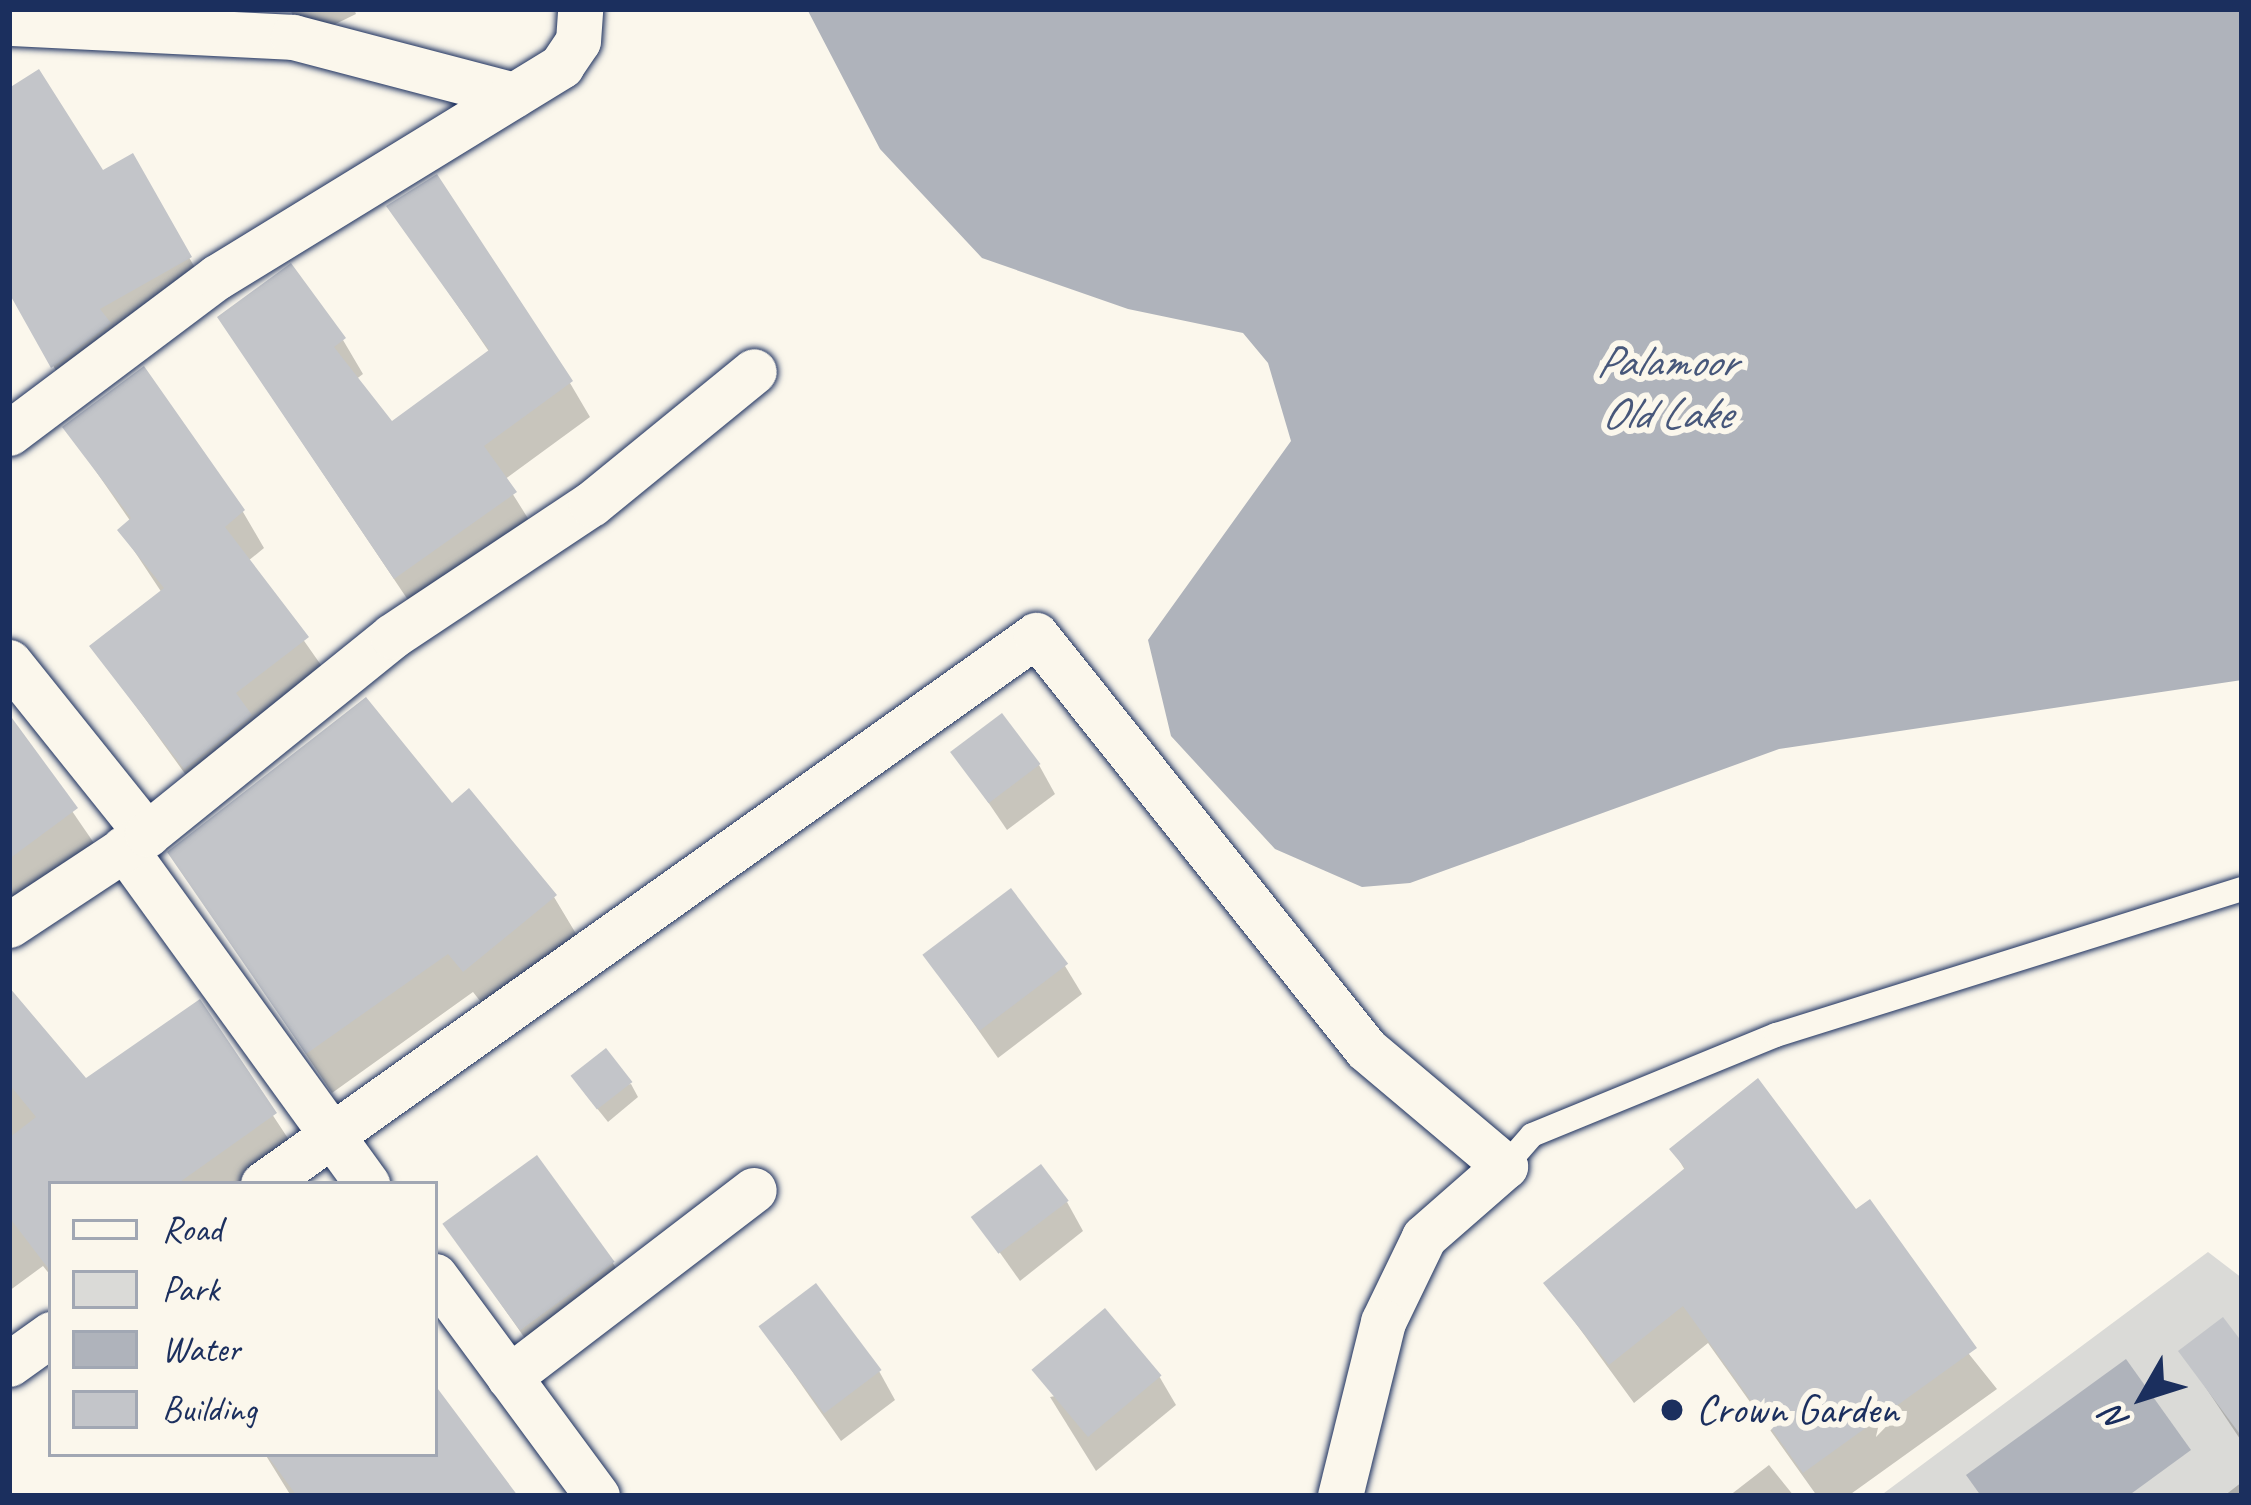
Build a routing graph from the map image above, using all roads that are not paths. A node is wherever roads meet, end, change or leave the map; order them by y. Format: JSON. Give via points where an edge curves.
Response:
{"nodes":[{"id":1,"x":580,"y":9,"type":"edge"},
{"id":2,"x":94,"y":17,"type":"edge"},
{"id":3,"x":9,"y":23,"type":"edge"},
{"id":4,"x":514,"y":95,"type":"junction"},
{"id":5,"x":754,"y":371,"type":"dead end"},
{"id":6,"x":9,"y":433,"type":"edge"},
{"id":7,"x":9,"y":662,"type":"edge"},
{"id":8,"x":136,"y":841,"type":"junction"},
{"id":9,"x":2242,"y":889,"type":"edge"},
{"id":10,"x":9,"y":925,"type":"edge"},
{"id":11,"x":331,"y":1136,"type":"junction"},
{"id":12,"x":1505,"y":1166,"type":"junction"},
{"id":13,"x":267,"y":1181,"type":"edge"},
{"id":14,"x":365,"y":1181,"type":"edge"},
{"id":15,"x":754,"y":1190,"type":"dead end"},
{"id":16,"x":438,"y":1280,"type":"edge"},
{"id":17,"x":48,"y":1336,"type":"edge"},
{"id":18,"x":9,"y":1364,"type":"edge"},
{"id":19,"x":509,"y":1376,"type":"junction"},
{"id":20,"x":597,"y":1496,"type":"edge"},
{"id":21,"x":1340,"y":1496,"type":"edge"}],
"edges":[{"from":1,"to":4,"type":"street","via":[[578,41],[561,66]]},
{"from":2,"to":3,"type":"street"},
{"from":2,"to":4,"type":"street","via":[[292,37]]},
{"from":4,"to":6,"type":"street","via":[[218,277]]},
{"from":5,"to":8,"type":"street","via":[[591,504],[392,636]]},
{"from":7,"to":8,"type":"street"},
{"from":8,"to":10,"type":"street"},
{"from":8,"to":11,"type":"street"},
{"from":9,"to":12,"type":"lane","via":[[1776,1035],[1532,1135]]},
{"from":11,"to":12,"type":"street","via":[[1036,635],[1366,1049]]},
{"from":11,"to":13,"type":"street"},
{"from":11,"to":14,"type":"street"},
{"from":12,"to":21,"type":"street","via":[[1424,1238],[1383,1322]]},
{"from":15,"to":19,"type":"street"},
{"from":16,"to":19,"type":"street"},
{"from":17,"to":18,"type":"street"},
{"from":19,"to":20,"type":"street"}]}
